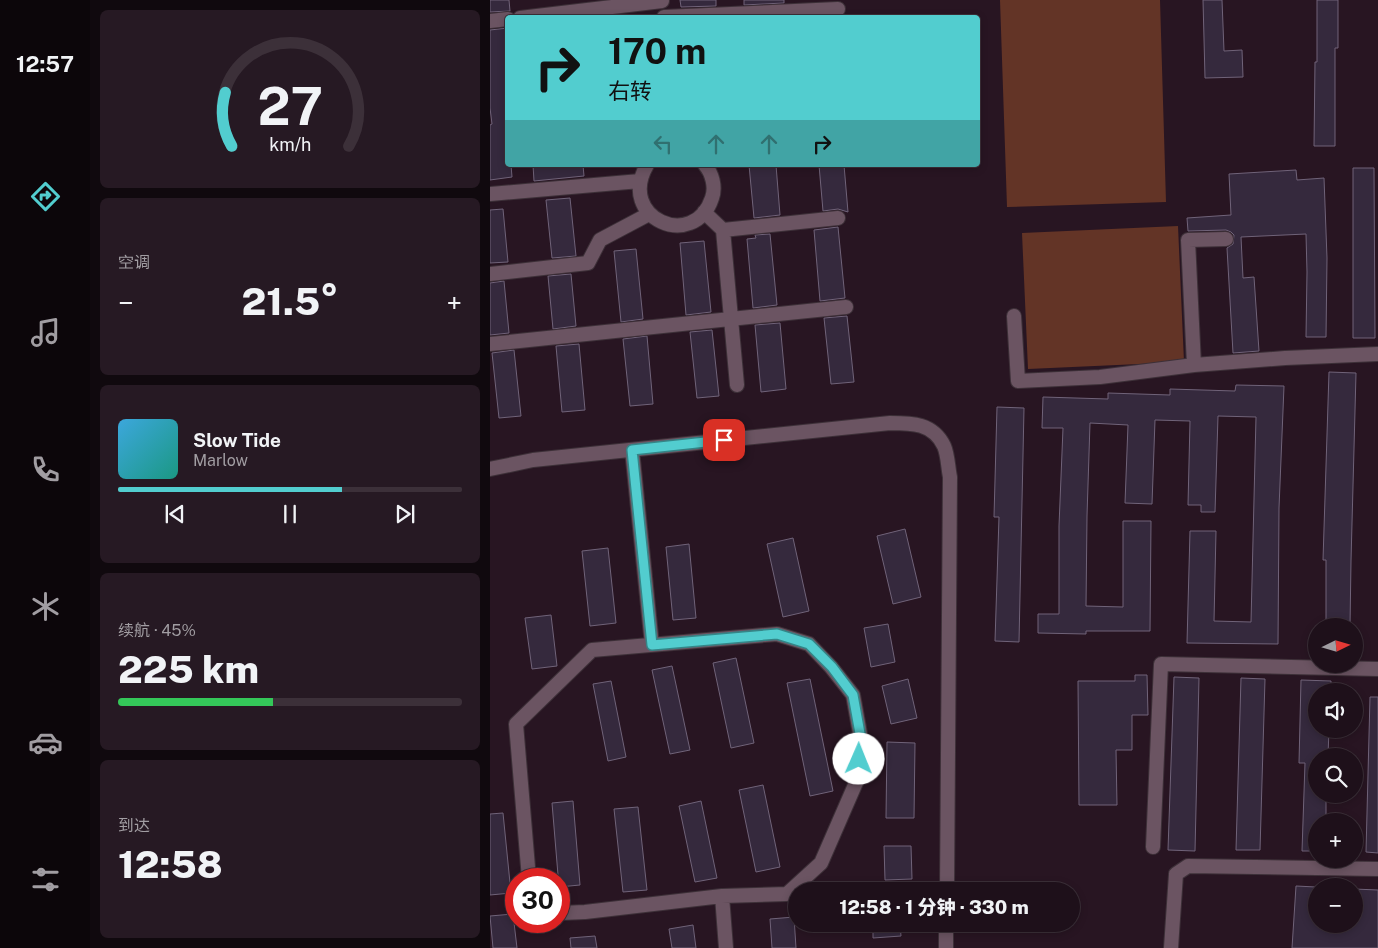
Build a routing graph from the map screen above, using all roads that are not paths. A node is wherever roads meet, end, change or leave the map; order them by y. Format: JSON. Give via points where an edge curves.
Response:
{"nodes":[{"id":1,"x":662,"y":1,"type":"edge"},
{"id":2,"x":838,"y":9,"type":"dead end"},
{"id":3,"x":545,"y":15,"type":"edge"},
{"id":4,"x":664,"y":15,"type":"edge"},
{"id":5,"x":708,"y":15,"type":"edge"},
{"id":6,"x":505,"y":19,"type":"edge"},
{"id":7,"x":490,"y":21,"type":"edge"},
{"id":8,"x":646,"y":167,"type":"edge"},
{"id":9,"x":707,"y":167,"type":"edge"},
{"id":10,"x":640,"y":181,"type":"junction"},
{"id":11,"x":490,"y":194,"type":"edge"},
{"id":12,"x":704,"y":212,"type":"junction"},
{"id":13,"x":649,"y":214,"type":"junction"},
{"id":14,"x":838,"y":218,"type":"dead end"},
{"id":15,"x":723,"y":230,"type":"junction"},
{"id":16,"x":1226,"y":239,"type":"dead end"},
{"id":17,"x":490,"y":274,"type":"edge"},
{"id":18,"x":846,"y":307,"type":"dead end"},
{"id":19,"x":1014,"y":316,"type":"dead end"},
{"id":20,"x":731,"y":319,"type":"junction"},
{"id":21,"x":490,"y":344,"type":"edge"},
{"id":22,"x":1378,"y":354,"type":"edge"},
{"id":23,"x":1194,"y":365,"type":"junction"},
{"id":24,"x":737,"y":385,"type":"dead end"},
{"id":25,"x":632,"y":450,"type":"junction"},
{"id":26,"x":490,"y":469,"type":"edge"},
{"id":27,"x":652,"y":645,"type":"junction"},
{"id":28,"x":1378,"y":669,"type":"edge"},
{"id":29,"x":1153,"y":848,"type":"dead end"},
{"id":30,"x":528,"y":868,"type":"edge"},
{"id":31,"x":1378,"y":869,"type":"edge"},
{"id":32,"x":947,"y":882,"type":"edge"},
{"id":33,"x":722,"y":896,"type":"junction"},
{"id":34,"x":570,"y":913,"type":"edge"},
{"id":35,"x":946,"y":932,"type":"edge"},
{"id":36,"x":726,"y":948,"type":"edge"},
{"id":37,"x":946,"y":948,"type":"edge"},
{"id":38,"x":1171,"y":948,"type":"edge"}],
"edges":[{"from":1,"to":3,"type":"street"},
{"from":1,"to":4,"type":"street"},
{"from":2,"to":5,"type":"street"},
{"from":6,"to":7,"type":"street"},
{"from":8,"to":10,"type":"street"},
{"from":9,"to":12,"type":"street","via":[[713,182],[713,194]]},
{"from":10,"to":11,"type":"street"},
{"from":10,"to":13,"type":"street","via":[[640,198]]},
{"from":12,"to":13,"type":"street","via":[[689,223],[677,226],[664,224]]},
{"from":12,"to":15,"type":"street"},
{"from":13,"to":17,"type":"street","via":[[600,240],[588,264]]},
{"from":14,"to":15,"type":"street"},
{"from":15,"to":20,"type":"street"},
{"from":16,"to":23,"type":"street","via":[[1188,240]]},
{"from":18,"to":20,"type":"street"},
{"from":19,"to":23,"type":"street","via":[[1018,381],[1100,377]]},
{"from":20,"to":21,"type":"street"},
{"from":20,"to":24,"type":"street"},
{"from":22,"to":23,"type":"street"},
{"from":25,"to":26,"type":"street","via":[[533,460]]},
{"from":25,"to":27,"type":"street"},
{"from":25,"to":32,"type":"street","via":[[890,423],[920,425],[932,431],[944,446],[950,477]]},
{"from":27,"to":30,"type":"street","via":[[592,650],[516,724]]},
{"from":27,"to":33,"type":"street","via":[[777,634],[809,644],[853,695],[861,739],[858,778],[821,863],[787,894]]},
{"from":28,"to":29,"type":"street","via":[[1161,664]]},
{"from":31,"to":38,"type":"street","via":[[1188,866],[1176,874]]},
{"from":33,"to":34,"type":"street"},
{"from":33,"to":36,"type":"street"},
{"from":35,"to":37,"type":"street"}]}
